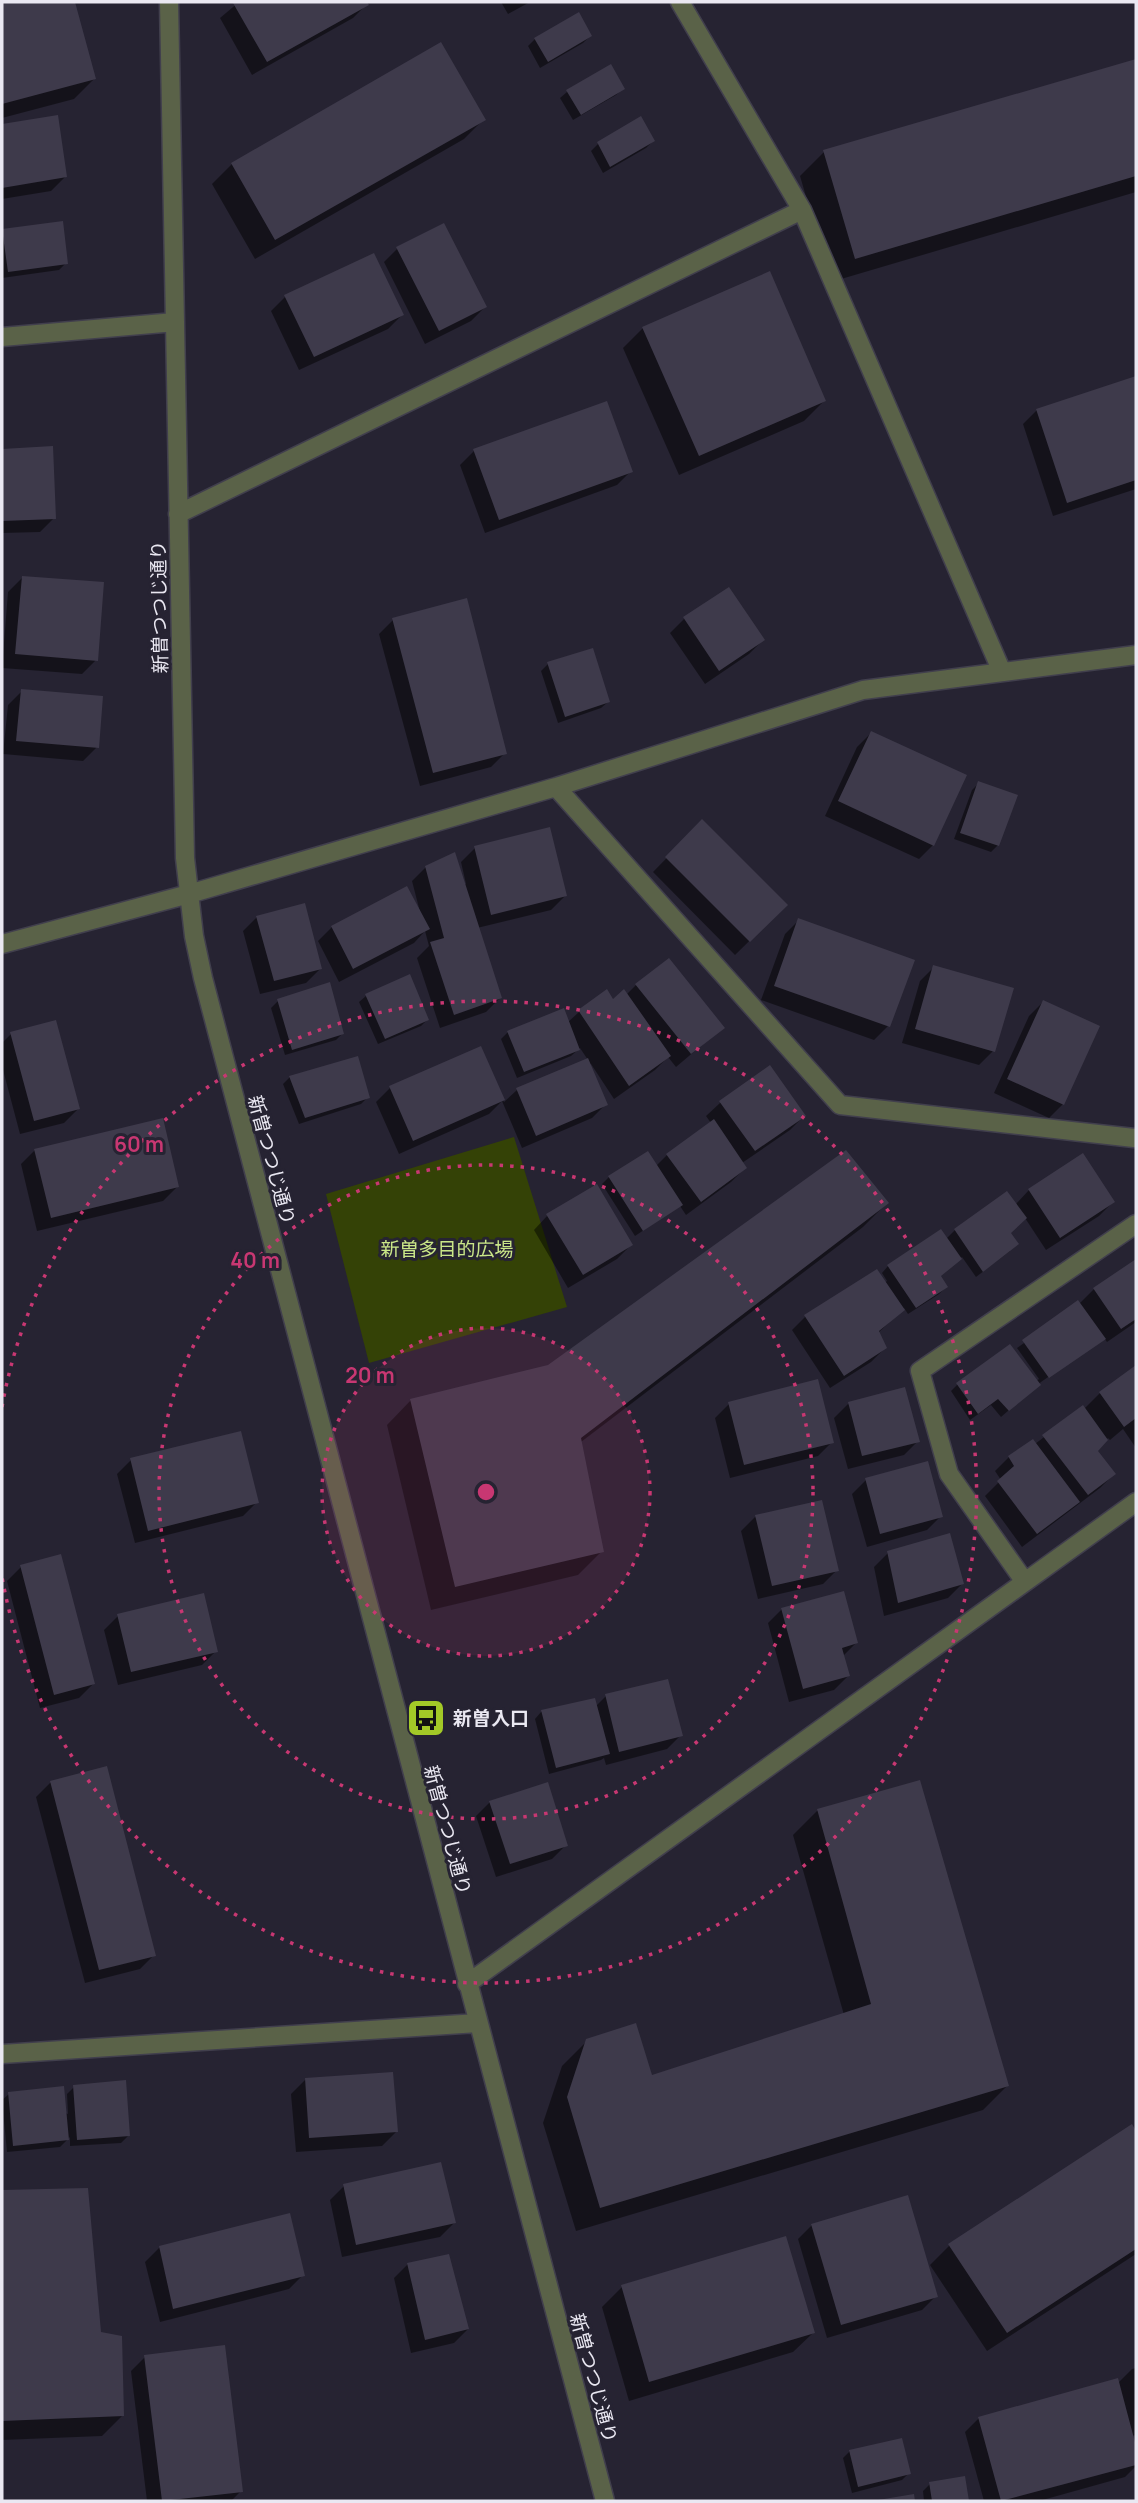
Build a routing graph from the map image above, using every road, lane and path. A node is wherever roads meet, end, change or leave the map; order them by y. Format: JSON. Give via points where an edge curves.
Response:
{"nodes":[{"id":1,"x":169,"y":2,"type":"edge"},
{"id":2,"x":680,"y":2,"type":"edge"},
{"id":3,"x":802,"y":210,"type":"junction"},
{"id":4,"x":175,"y":323,"type":"junction"},
{"id":5,"x":2,"y":337,"type":"edge"},
{"id":6,"x":178,"y":514,"type":"junction"},
{"id":7,"x":1136,"y":655,"type":"edge"},
{"id":8,"x":1002,"y":673,"type":"junction"},
{"id":9,"x":556,"y":787,"type":"junction"},
{"id":10,"x":188,"y":894,"type":"junction"},
{"id":11,"x":2,"y":944,"type":"edge"},
{"id":12,"x":1135,"y":1137,"type":"edge"},
{"id":13,"x":1136,"y":1224,"type":"edge"},
{"id":14,"x":1136,"y":1503,"type":"edge"},
{"id":15,"x":1025,"y":1582,"type":"junction"},
{"id":16,"x":467,"y":1984,"type":"junction"},
{"id":17,"x":478,"y":2024,"type":"junction"},
{"id":18,"x":2,"y":2054,"type":"edge"},
{"id":19,"x":605,"y":2501,"type":"edge"}],
"edges":[{"from":1,"to":4,"type":"street","name":"新曽つつじ通り"},
{"from":2,"to":3,"type":"street"},
{"from":3,"to":6,"type":"street"},
{"from":3,"to":8,"type":"street"},
{"from":4,"to":5,"type":"street"},
{"from":4,"to":6,"type":"street","name":"新曽つつじ通り"},
{"from":6,"to":10,"type":"street","name":"新曽つつじ通り"},
{"from":7,"to":8,"type":"street"},
{"from":8,"to":9,"type":"street","via":[[863,690]]},
{"from":9,"to":10,"type":"street"},
{"from":9,"to":12,"type":"street","via":[[840,1105]]},
{"from":10,"to":11,"type":"street"},
{"from":10,"to":16,"type":"street","name":"新曽つつじ通り","via":[[202,978]]},
{"from":13,"to":15,"type":"street","via":[[920,1371],[949,1474]]},
{"from":14,"to":15,"type":"street"},
{"from":15,"to":16,"type":"street"},
{"from":16,"to":17,"type":"street","name":"新曽つつじ通り"},
{"from":17,"to":18,"type":"street"},
{"from":17,"to":19,"type":"street","name":"新曽つつじ通り"}]}
